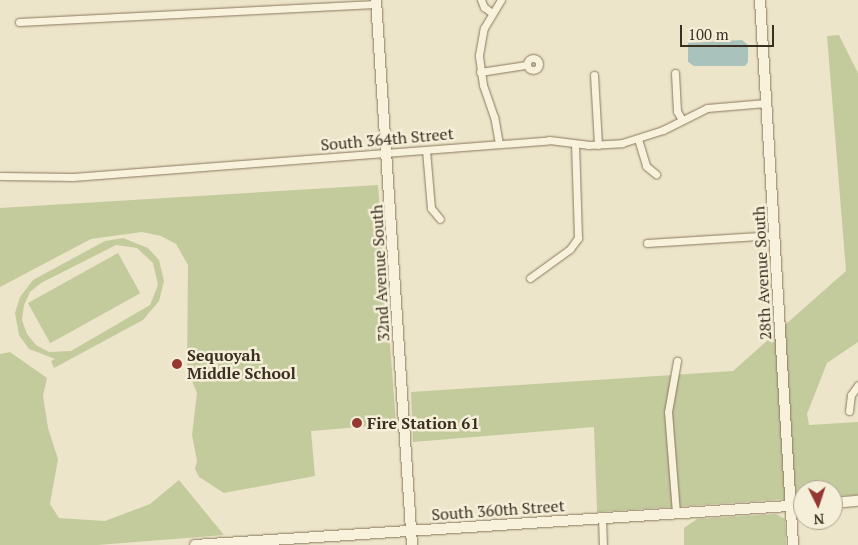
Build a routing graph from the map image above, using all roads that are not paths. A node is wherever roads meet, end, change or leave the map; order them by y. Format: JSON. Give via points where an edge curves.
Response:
{"nodes":[{"id":1,"x":481,"y":0,"type":"edge"},
{"id":2,"x":501,"y":0,"type":"edge"},
{"id":3,"x":760,"y":0,"type":"edge"},
{"id":4,"x":376,"y":2,"type":"edge"},
{"id":5,"x":492,"y":13,"type":"junction"},
{"id":6,"x":19,"y":22,"type":"dead end"},
{"id":7,"x":526,"y":65,"type":"dead end"},
{"id":8,"x":480,"y":72,"type":"junction"},
{"id":9,"x":675,"y":73,"type":"dead end"},
{"id":10,"x":594,"y":75,"type":"dead end"},
{"id":11,"x":766,"y":103,"type":"junction"},
{"id":12,"x":682,"y":120,"type":"junction"},
{"id":13,"x":638,"y":139,"type":"junction"},
{"id":14,"x":499,"y":144,"type":"junction"},
{"id":15,"x":575,"y":144,"type":"junction"},
{"id":16,"x":598,"y":145,"type":"junction"},
{"id":17,"x":426,"y":150,"type":"junction"},
{"id":18,"x":388,"y":153,"type":"junction"},
{"id":19,"x":656,"y":174,"type":"dead end"},
{"id":20,"x":1,"y":176,"type":"dead end"},
{"id":21,"x":440,"y":219,"type":"dead end"},
{"id":22,"x":774,"y":235,"type":"junction"},
{"id":23,"x":647,"y":243,"type":"dead end"},
{"id":24,"x":530,"y":278,"type":"dead end"},
{"id":25,"x":677,"y":361,"type":"dead end"},
{"id":26,"x":858,"y":385,"type":"edge"},
{"id":27,"x":849,"y":411,"type":"dead end"},
{"id":28,"x":858,"y":501,"type":"edge"},
{"id":29,"x":843,"y":502,"type":"edge"},
{"id":30,"x":791,"y":506,"type":"junction"},
{"id":31,"x":676,"y":514,"type":"junction"},
{"id":32,"x":602,"y":518,"type":"junction"},
{"id":33,"x":411,"y":531,"type":"junction"},
{"id":34,"x":195,"y":545,"type":"edge"},
{"id":35,"x":412,"y":545,"type":"edge"},
{"id":36,"x":603,"y":545,"type":"edge"},
{"id":37,"x":793,"y":545,"type":"edge"}],
"edges":[{"from":1,"to":5,"type":"street","via":[[484,8]]},
{"from":2,"to":5,"type":"street"},
{"from":3,"to":11,"type":"street","name":"28th Avenue South"},
{"from":4,"to":6,"type":"street"},
{"from":4,"to":18,"type":"street","name":"32nd Avenue South"},
{"from":5,"to":8,"type":"street","via":[[480,41]]},
{"from":7,"to":8,"type":"street"},
{"from":8,"to":14,"type":"street"},
{"from":9,"to":12,"type":"street","via":[[677,111]]},
{"from":10,"to":16,"type":"street"},
{"from":11,"to":12,"type":"street","name":"South 364th Street","via":[[716,106],[696,111]]},
{"from":11,"to":22,"type":"street","name":"28th Avenue South"},
{"from":12,"to":13,"type":"street","name":"South 364th Street"},
{"from":13,"to":16,"type":"street","name":"South 364th Street"},
{"from":13,"to":19,"type":"street","via":[[646,166]]},
{"from":14,"to":15,"type":"street","name":"South 364th Street","via":[[549,140]]},
{"from":14,"to":17,"type":"street","name":"South 364th Street"},
{"from":15,"to":16,"type":"street","name":"South 364th Street"},
{"from":15,"to":24,"type":"street","via":[[578,238],[570,249]]},
{"from":17,"to":18,"type":"street","name":"South 364th Street"},
{"from":17,"to":21,"type":"street","via":[[431,208]]},
{"from":18,"to":20,"type":"street","name":"South 364th Street","via":[[73,176]]},
{"from":18,"to":33,"type":"street","name":"32nd Avenue South"},
{"from":22,"to":23,"type":"street"},
{"from":22,"to":30,"type":"street","name":"28th Avenue South"},
{"from":25,"to":31,"type":"street","via":[[668,412]]},
{"from":26,"to":27,"type":"street","via":[[851,395]]},
{"from":28,"to":29,"type":"street"},
{"from":30,"to":31,"type":"street","name":"South 360th Street"},
{"from":30,"to":37,"type":"street","name":"28th Avenue South"},
{"from":31,"to":32,"type":"street","name":"South 360th Street"},
{"from":32,"to":33,"type":"street","name":"South 360th Street"},
{"from":32,"to":36,"type":"street"},
{"from":33,"to":34,"type":"street","name":"South 360th Street"},
{"from":33,"to":35,"type":"street","name":"32nd Avenue South"}]}
